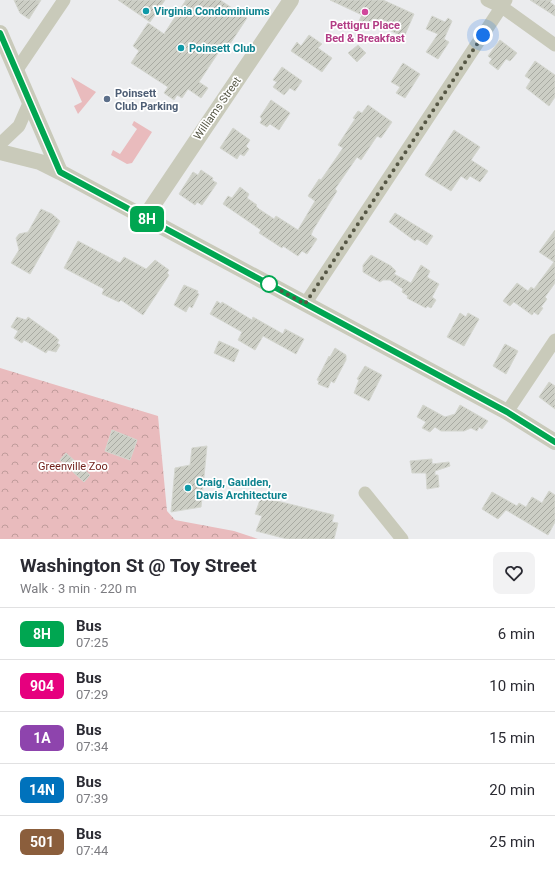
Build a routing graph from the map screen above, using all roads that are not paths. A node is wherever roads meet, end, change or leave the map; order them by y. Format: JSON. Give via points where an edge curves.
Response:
{"nodes":[{"id":1,"x":64,"y":0,"type":"edge"},
{"id":2,"x":290,"y":0,"type":"edge"},
{"id":3,"x":487,"y":0,"type":"edge"},
{"id":4,"x":504,"y":3,"type":"edge"},
{"id":5,"x":0,"y":33,"type":"edge"},
{"id":6,"x":555,"y":45,"type":"edge"},
{"id":7,"x":16,"y":71,"type":"junction"},
{"id":8,"x":30,"y":101,"type":"junction"},
{"id":9,"x":0,"y":144,"type":"edge"},
{"id":10,"x":0,"y":152,"type":"edge"},
{"id":11,"x":60,"y":172,"type":"junction"},
{"id":12,"x":145,"y":217,"type":"junction"},
{"id":13,"x":305,"y":304,"type":"junction"},
{"id":14,"x":555,"y":340,"type":"edge"},
{"id":15,"x":507,"y":412,"type":"junction"},
{"id":16,"x":555,"y":442,"type":"edge"},
{"id":17,"x":365,"y":493,"type":"dead end"},
{"id":18,"x":402,"y":539,"type":"edge"}],
"edges":[{"from":1,"to":7,"type":"street"},
{"from":2,"to":12,"type":"street","name":"Williams Street"},
{"from":3,"to":4,"type":"street"},
{"from":4,"to":6,"type":"street"},
{"from":4,"to":13,"type":"street"},
{"from":5,"to":7,"type":"street"},
{"from":7,"to":8,"type":"street"},
{"from":8,"to":9,"type":"street","via":[[19,126]]},
{"from":8,"to":11,"type":"street"},
{"from":10,"to":11,"type":"street","via":[[40,162]]},
{"from":11,"to":12,"type":"street"},
{"from":12,"to":13,"type":"street"},
{"from":13,"to":15,"type":"street"},
{"from":14,"to":15,"type":"street"},
{"from":15,"to":16,"type":"street"},
{"from":17,"to":18,"type":"street"}]}
